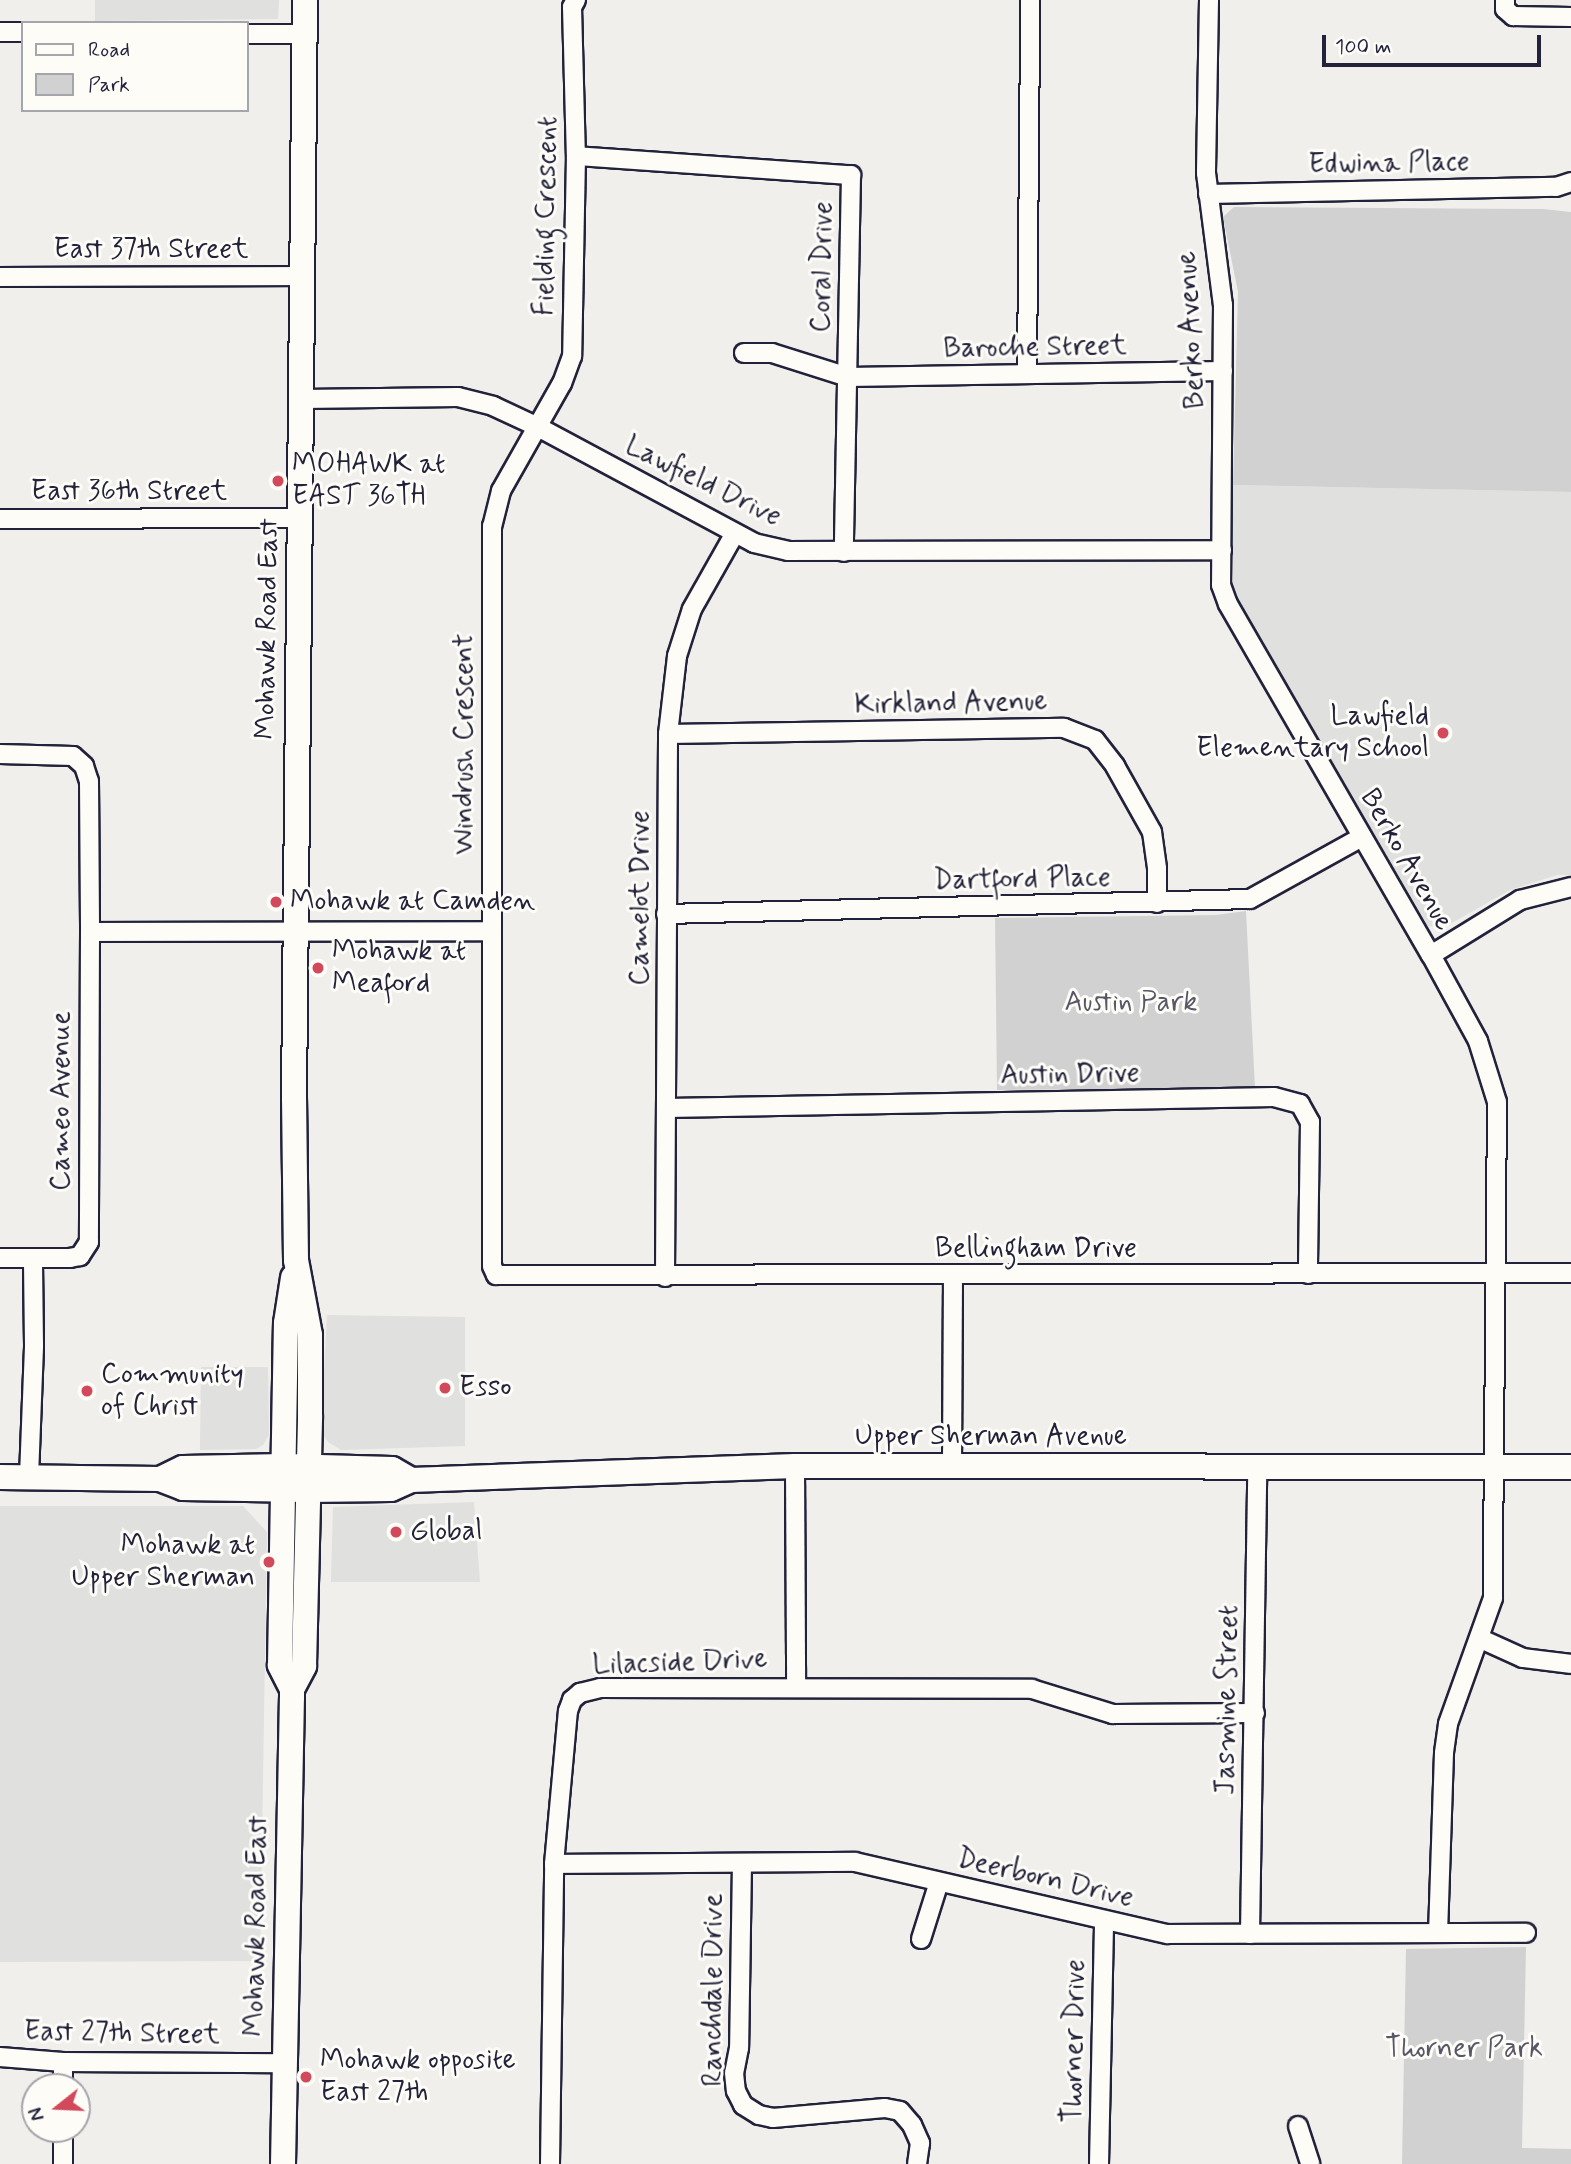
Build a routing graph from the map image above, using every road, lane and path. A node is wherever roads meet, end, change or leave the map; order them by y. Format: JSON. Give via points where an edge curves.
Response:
{"nodes":[{"id":1,"x":305,"y":0,"type":"edge"},
{"id":2,"x":576,"y":0,"type":"edge"},
{"id":3,"x":1030,"y":0,"type":"edge"},
{"id":4,"x":1209,"y":0,"type":"edge"},
{"id":5,"x":1505,"y":0,"type":"edge"},
{"id":6,"x":1571,"y":17,"type":"edge"},
{"id":7,"x":0,"y":32,"type":"edge"},
{"id":8,"x":21,"y":32,"type":"edge"},
{"id":9,"x":248,"y":34,"type":"edge"},
{"id":10,"x":304,"y":34,"type":"junction"},
{"id":11,"x":576,"y":156,"type":"junction"},
{"id":12,"x":1571,"y":182,"type":"edge"},
{"id":13,"x":1208,"y":194,"type":"junction"},
{"id":14,"x":303,"y":276,"type":"junction"},
{"id":15,"x":0,"y":277,"type":"edge"},
{"id":16,"x":744,"y":353,"type":"dead end"},
{"id":17,"x":1223,"y":371,"type":"junction"},
{"id":18,"x":1027,"y":374,"type":"junction"},
{"id":19,"x":848,"y":377,"type":"junction"},
{"id":20,"x":302,"y":399,"type":"junction"},
{"id":21,"x":538,"y":427,"type":"junction"},
{"id":22,"x":299,"y":518,"type":"junction"},
{"id":23,"x":0,"y":519,"type":"edge"},
{"id":24,"x":735,"y":533,"type":"junction"},
{"id":25,"x":1222,"y":550,"type":"junction"},
{"id":26,"x":844,"y":552,"type":"junction"},
{"id":27,"x":668,"y":734,"type":"junction"},
{"id":28,"x":0,"y":754,"type":"edge"},
{"id":29,"x":1362,"y":837,"type":"junction"},
{"id":30,"x":1571,"y":887,"type":"edge"},
{"id":31,"x":1157,"y":903,"type":"junction"},
{"id":32,"x":666,"y":914,"type":"junction"},
{"id":33,"x":490,"y":931,"type":"junction"},
{"id":34,"x":90,"y":932,"type":"junction"},
{"id":35,"x":295,"y":933,"type":"junction"},
{"id":36,"x":1431,"y":955,"type":"junction"},
{"id":37,"x":667,"y":1108,"type":"junction"},
{"id":38,"x":0,"y":1258,"type":"edge"},
{"id":39,"x":33,"y":1258,"type":"junction"},
{"id":40,"x":1498,"y":1273,"type":"junction"},
{"id":41,"x":1571,"y":1273,"type":"edge"},
{"id":42,"x":1308,"y":1274,"type":"junction"},
{"id":43,"x":953,"y":1276,"type":"junction"},
{"id":44,"x":502,"y":1277,"type":"joint"},
{"id":45,"x":665,"y":1277,"type":"junction"},
{"id":46,"x":796,"y":1466,"type":"junction"},
{"id":47,"x":1571,"y":1467,"type":"edge"},
{"id":48,"x":952,"y":1468,"type":"junction"},
{"id":49,"x":1257,"y":1468,"type":"junction"},
{"id":50,"x":1493,"y":1468,"type":"junction"},
{"id":51,"x":0,"y":1477,"type":"edge"},
{"id":52,"x":29,"y":1477,"type":"junction"},
{"id":53,"x":295,"y":1478,"type":"junction"},
{"id":54,"x":1481,"y":1639,"type":"junction"},
{"id":55,"x":1571,"y":1664,"type":"edge"},
{"id":56,"x":796,"y":1686,"type":"junction"},
{"id":57,"x":1255,"y":1713,"type":"junction"},
{"id":58,"x":741,"y":1863,"type":"junction"},
{"id":59,"x":554,"y":1864,"type":"junction"},
{"id":60,"x":939,"y":1882,"type":"junction"},
{"id":61,"x":1104,"y":1920,"type":"junction"},
{"id":62,"x":1438,"y":1932,"type":"junction"},
{"id":63,"x":1526,"y":1933,"type":"dead end"},
{"id":64,"x":1250,"y":1934,"type":"junction"},
{"id":65,"x":921,"y":1939,"type":"dead end"},
{"id":66,"x":0,"y":2057,"type":"edge"},
{"id":67,"x":63,"y":2062,"type":"junction"},
{"id":68,"x":284,"y":2063,"type":"junction"},
{"id":69,"x":63,"y":2073,"type":"edge"},
{"id":70,"x":1298,"y":2126,"type":"dead end"},
{"id":71,"x":63,"y":2143,"type":"edge"},
{"id":72,"x":63,"y":2164,"type":"edge"},
{"id":73,"x":283,"y":2164,"type":"edge"},
{"id":74,"x":551,"y":2164,"type":"edge"},
{"id":75,"x":917,"y":2164,"type":"edge"},
{"id":76,"x":1099,"y":2164,"type":"edge"},
{"id":77,"x":1310,"y":2164,"type":"edge"}],
"edges":[{"from":1,"to":10,"type":"main road","name":"Mohawk Road East"},
{"from":2,"to":11,"type":"street","name":"Fielding Crescent","via":[[572,7]]},
{"from":3,"to":18,"type":"street"},
{"from":4,"to":13,"type":"street","name":"Berko Avenue"},
{"from":5,"to":6,"type":"street","via":[[1506,10],[1513,16]]},
{"from":7,"to":8,"type":"street"},
{"from":9,"to":10,"type":"street"},
{"from":10,"to":14,"type":"main road","name":"Mohawk Road East"},
{"from":11,"to":19,"type":"street","name":"Coral Drive","via":[[851,175]]},
{"from":11,"to":21,"type":"street","name":"Fielding Crescent","via":[[572,356]]},
{"from":12,"to":13,"type":"street","name":"Edwina Place","via":[[1556,187]]},
{"from":13,"to":17,"type":"street","name":"Berko Avenue","via":[[1222,295]]},
{"from":14,"to":15,"type":"street","name":"East 37th Street"},
{"from":14,"to":20,"type":"main road","name":"Mohawk Road East"},
{"from":16,"to":19,"type":"street","name":"Baroche Street","via":[[772,353]]},
{"from":17,"to":18,"type":"street","name":"Baroche Street"},
{"from":17,"to":25,"type":"street","name":"Berko Avenue"},
{"from":18,"to":19,"type":"street","name":"Baroche Street"},
{"from":19,"to":26,"type":"street","name":"Coral Drive"},
{"from":20,"to":21,"type":"street","name":"Lawfield Drive","via":[[458,397],[493,406]]},
{"from":20,"to":22,"type":"main road","name":"Mohawk Road East"},
{"from":21,"to":24,"type":"street","name":"Lawfield Drive"},
{"from":21,"to":33,"type":"street","name":"Windrush Crescent","via":[[501,491],[492,526]]},
{"from":22,"to":23,"type":"street","name":"East 36th Street"},
{"from":22,"to":35,"type":"main road","name":"Mohawk Road East"},
{"from":24,"to":26,"type":"street","name":"Lawfield Drive","via":[[788,551]]},
{"from":24,"to":27,"type":"street","name":"Camelot Drive","via":[[692,609],[677,656]]},
{"from":25,"to":26,"type":"street","name":"Lawfield Drive"},
{"from":25,"to":29,"type":"street","name":"Berko Avenue","via":[[1221,584],[1228,604]]},
{"from":27,"to":31,"type":"street","name":"Kirkland Avenue","via":[[1064,728],[1095,740],[1152,832]]},
{"from":27,"to":32,"type":"street","name":"Camelot Drive"},
{"from":28,"to":34,"type":"street","name":"Cameo Avenue","via":[[73,756],[84,766],[89,780]]},
{"from":29,"to":31,"type":"street","name":"Dartford Place","via":[[1250,899]]},
{"from":29,"to":36,"type":"street","name":"Berko Avenue"},
{"from":30,"to":36,"type":"street","via":[[1520,900]]},
{"from":31,"to":32,"type":"street","name":"Dartford Place"},
{"from":32,"to":37,"type":"street","name":"Camelot Drive"},
{"from":33,"to":35,"type":"street"},
{"from":33,"to":44,"type":"street","name":"Windrush Crescent","via":[[492,1266]]},
{"from":34,"to":35,"type":"street"},
{"from":34,"to":39,"type":"street","name":"Cameo Avenue","via":[[89,1242],[80,1256]]},
{"from":35,"to":53,"type":"main road","name":"Mohawk Road East","via":[[296,1260],[310,1335]]},
{"from":36,"to":40,"type":"street","name":"Berko Avenue","via":[[1478,1041],[1497,1102]]},
{"from":37,"to":42,"type":"street","name":"Austin Drive","via":[[1275,1097],[1300,1104],[1310,1122]]},
{"from":37,"to":45,"type":"street","name":"Camelot Drive"},
{"from":38,"to":39,"type":"street"},
{"from":39,"to":52,"type":"street"},
{"from":40,"to":41,"type":"street","name":"Bellingham Drive"},
{"from":40,"to":42,"type":"street","name":"Bellingham Drive"},
{"from":40,"to":50,"type":"street","name":"Berko Avenue"},
{"from":42,"to":43,"type":"street","name":"Bellingham Drive"},
{"from":43,"to":45,"type":"street","name":"Bellingham Drive"},
{"from":43,"to":48,"type":"street"},
{"from":44,"to":45,"type":"street","name":"Bellingham Drive"},
{"from":46,"to":48,"type":"main road","name":"Upper Sherman Avenue"},
{"from":46,"to":53,"type":"main road","name":"Upper Sherman Avenue","via":[[411,1480],[391,1489]]},
{"from":46,"to":56,"type":"street"},
{"from":47,"to":50,"type":"main road","name":"Upper Sherman Avenue"},
{"from":48,"to":49,"type":"main road","name":"Upper Sherman Avenue"},
{"from":49,"to":50,"type":"main road","name":"Upper Sherman Avenue"},
{"from":49,"to":57,"type":"street","name":"Jasmine Street"},
{"from":50,"to":54,"type":"street","name":"Berko Avenue","via":[[1493,1598]]},
{"from":51,"to":52,"type":"main road","name":"Upper Sherman Avenue"},
{"from":52,"to":53,"type":"main road","name":"Upper Sherman Avenue","via":[[160,1479],[183,1488]]},
{"from":53,"to":68,"type":"main road","name":"Mohawk Road East","via":[[280,1665],[292,1689]]},
{"from":54,"to":55,"type":"street","via":[[1523,1658]]},
{"from":54,"to":62,"type":"street","name":"Berko Avenue","via":[[1448,1724]]},
{"from":56,"to":57,"type":"street","name":"Lilacside Drive","via":[[1032,1689],[1113,1714]]},
{"from":56,"to":59,"type":"street","name":"Lilacside Drive","via":[[600,1688],[580,1693],[568,1711]]},
{"from":57,"to":64,"type":"street","name":"Jasmine Street"},
{"from":58,"to":59,"type":"street","name":"Deerborn Drive"},
{"from":58,"to":60,"type":"street","name":"Deerborn Drive","via":[[855,1862]]},
{"from":58,"to":75,"type":"street","name":"Ranchdale Drive","via":[[739,2048],[734,2073],[743,2105],[773,2118],[885,2108],[901,2111],[920,2143]]},
{"from":59,"to":74,"type":"street","name":"Lilacside Drive"},
{"from":60,"to":61,"type":"street","name":"Deerborn Drive"},
{"from":60,"to":65,"type":"street"},
{"from":61,"to":64,"type":"street","name":"Deerborn Drive","via":[[1168,1934]]},
{"from":61,"to":76,"type":"street","name":"Thorner Drive"},
{"from":62,"to":63,"type":"street","name":"Deerborn Drive"},
{"from":62,"to":64,"type":"street","name":"Deerborn Drive"},
{"from":66,"to":67,"type":"street","name":"East 27th Street"},
{"from":67,"to":68,"type":"street","name":"East 27th Street"},
{"from":67,"to":69,"type":"street"},
{"from":68,"to":73,"type":"main road","name":"Mohawk Road East"},
{"from":70,"to":77,"type":"street"},
{"from":71,"to":72,"type":"street"}]}
